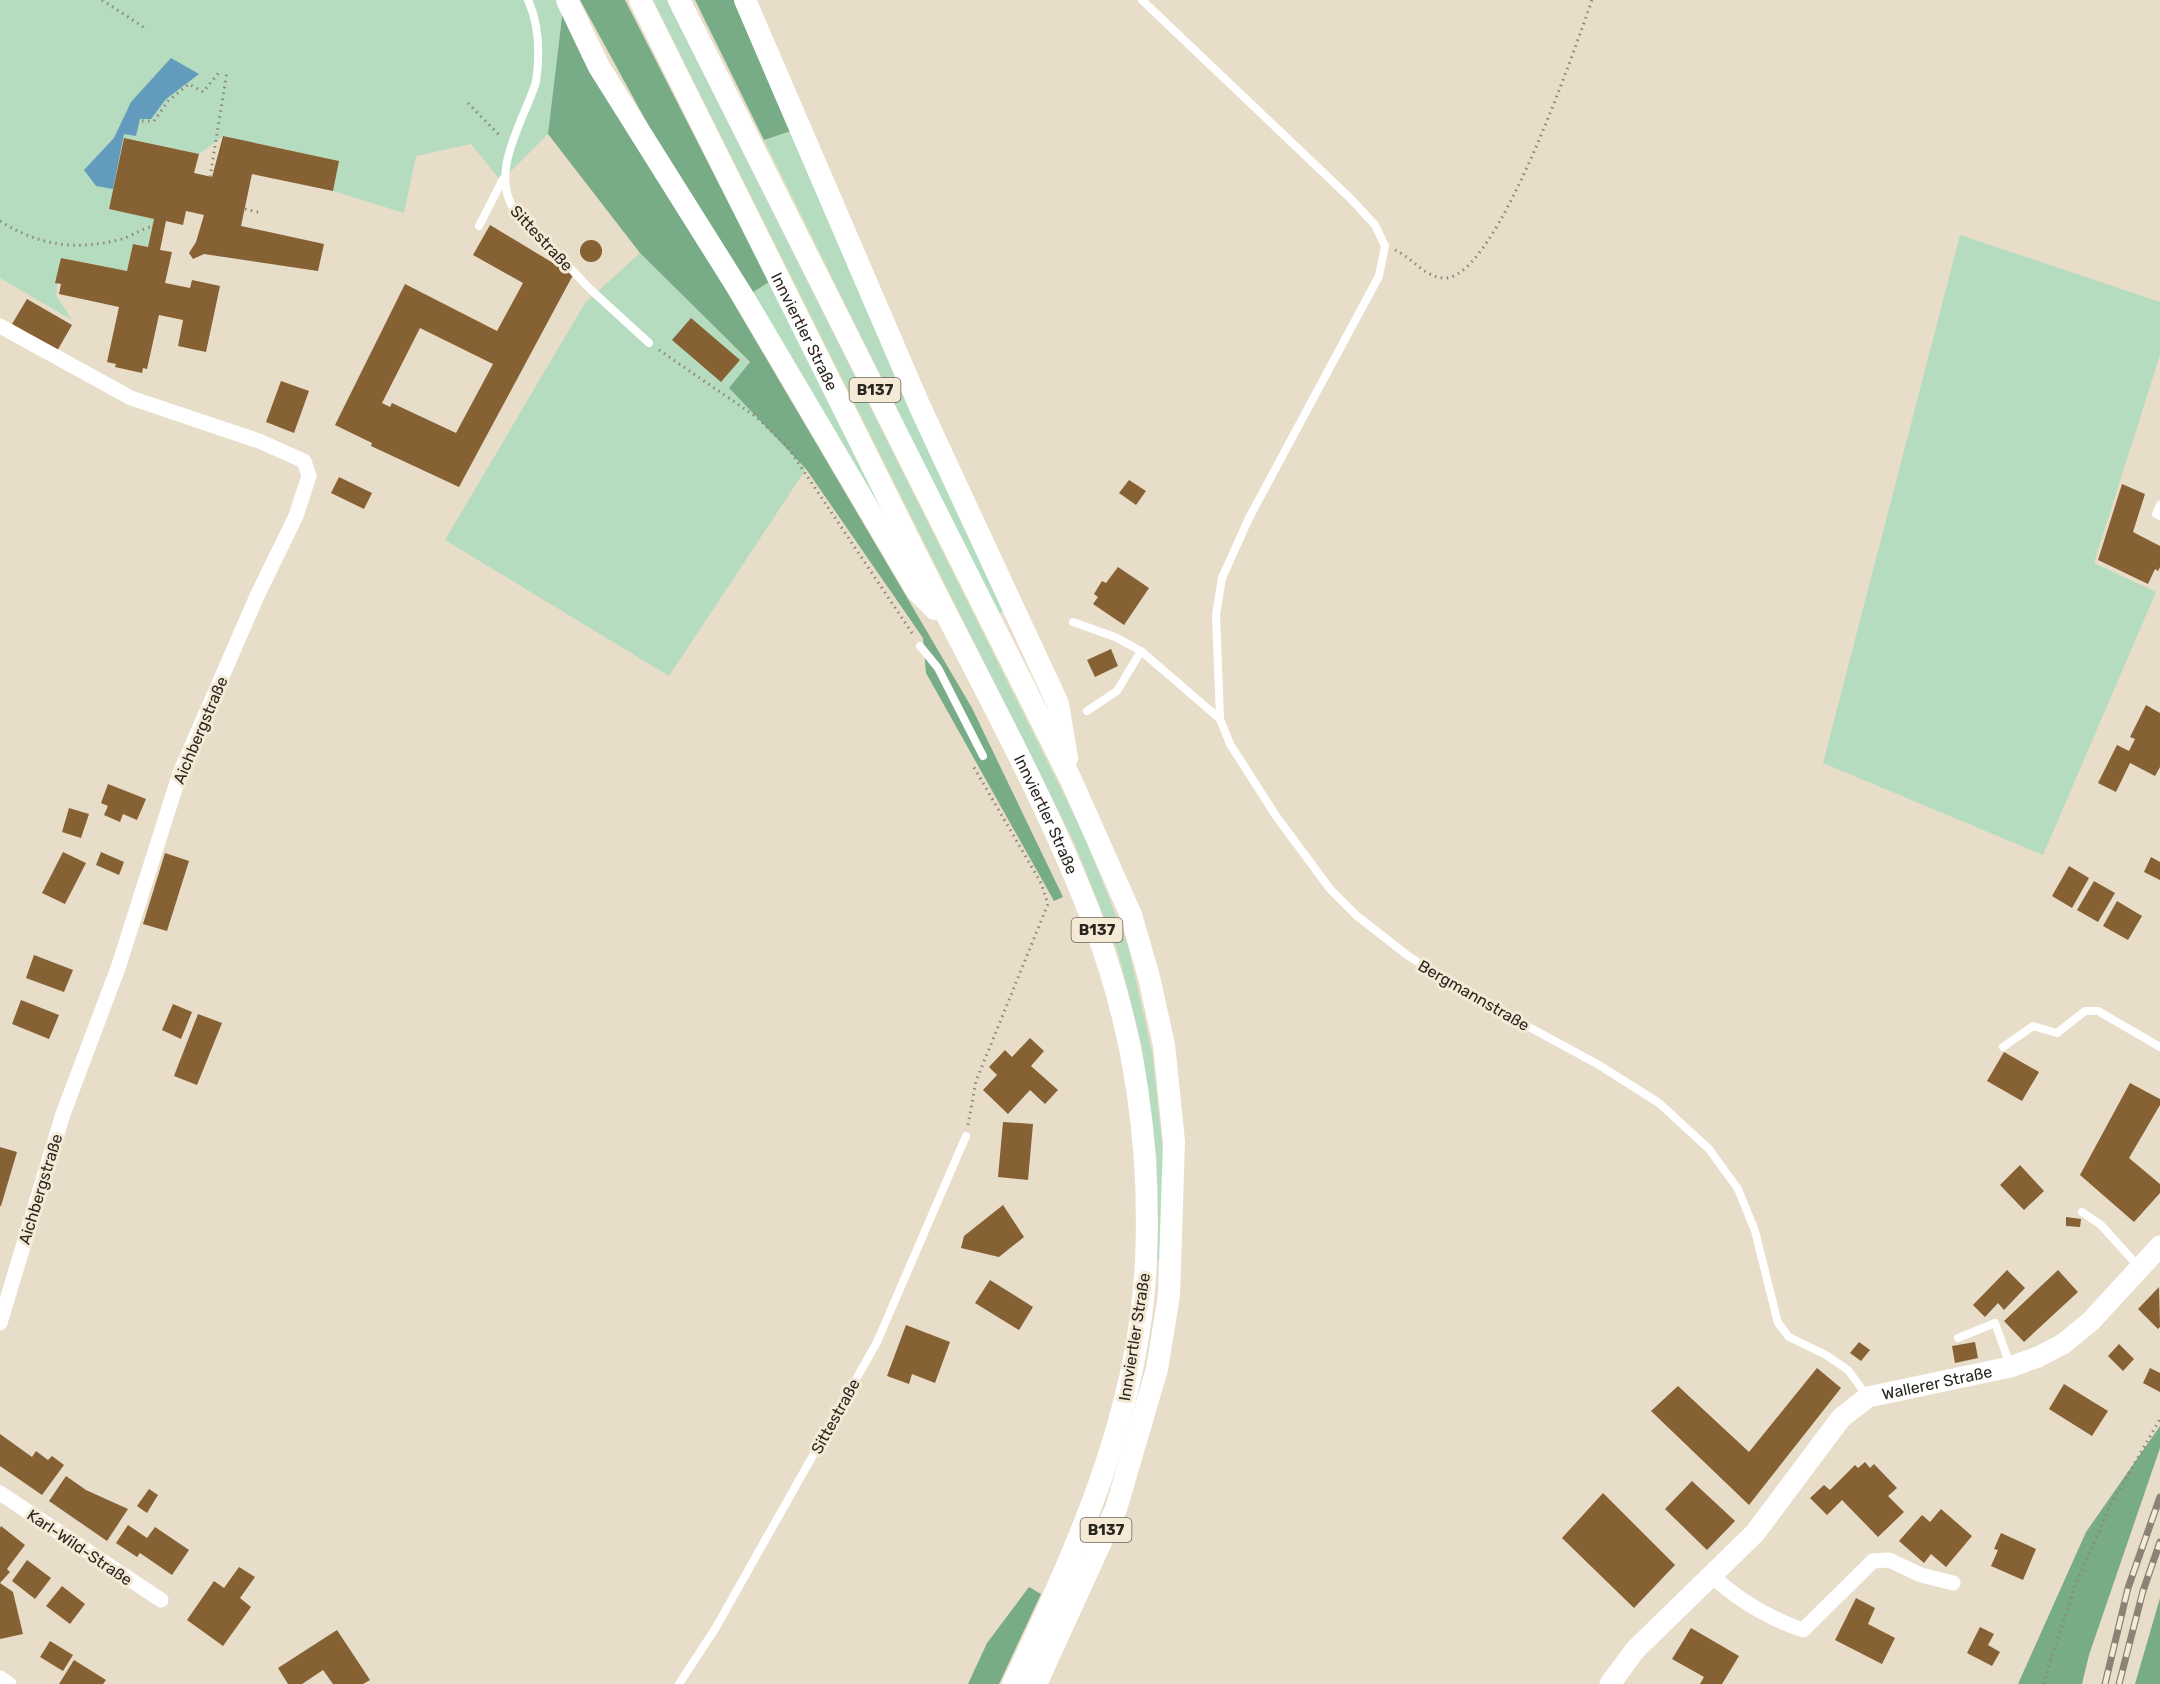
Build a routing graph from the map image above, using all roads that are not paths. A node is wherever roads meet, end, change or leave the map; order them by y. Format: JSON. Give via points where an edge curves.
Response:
{"nodes":[{"id":1,"x":528,"y":0,"type":"edge"},
{"id":2,"x":567,"y":0,"type":"edge"},
{"id":3,"x":640,"y":0,"type":"edge"},
{"id":4,"x":679,"y":0,"type":"edge"},
{"id":5,"x":745,"y":0,"type":"edge"},
{"id":6,"x":1142,"y":0,"type":"edge"},
{"id":7,"x":504,"y":178,"type":"junction"},
{"id":8,"x":479,"y":226,"type":"dead end"},
{"id":9,"x":0,"y":326,"type":"edge"},
{"id":10,"x":649,"y":344,"type":"road end"},
{"id":11,"x":2160,"y":505,"type":"edge"},
{"id":12,"x":2160,"y":516,"type":"edge"},
{"id":13,"x":1073,"y":622,"type":"dead end"},
{"id":14,"x":952,"y":628,"type":"junction"},
{"id":15,"x":920,"y":646,"type":"road end"},
{"id":16,"x":1141,"y":651,"type":"junction"},
{"id":17,"x":1087,"y":711,"type":"dead end"},
{"id":18,"x":1220,"y":719,"type":"junction"},
{"id":19,"x":983,"y":756,"type":"dead end"},
{"id":20,"x":1071,"y":780,"type":"junction"},
{"id":21,"x":2003,"y":1047,"type":"dead end"},
{"id":22,"x":2160,"y":1047,"type":"edge"},
{"id":23,"x":966,"y":1136,"type":"road end"},
{"id":24,"x":2082,"y":1212,"type":"dead end"},
{"id":25,"x":2160,"y":1246,"type":"edge"},
{"id":26,"x":2140,"y":1268,"type":"junction"},
{"id":27,"x":0,"y":1323,"type":"edge"},
{"id":28,"x":1958,"y":1338,"type":"dead end"},
{"id":29,"x":2010,"y":1367,"type":"junction"},
{"id":30,"x":1868,"y":1397,"type":"junction"},
{"id":31,"x":0,"y":1493,"type":"edge"},
{"id":32,"x":1711,"y":1575,"type":"junction"},
{"id":33,"x":1953,"y":1583,"type":"dead end"},
{"id":34,"x":161,"y":1600,"type":"dead end"},
{"id":35,"x":0,"y":1678,"type":"edge"},
{"id":36,"x":9,"y":1684,"type":"edge"},
{"id":37,"x":679,"y":1684,"type":"edge"},
{"id":38,"x":1012,"y":1684,"type":"edge"},
{"id":39,"x":1036,"y":1684,"type":"edge"},
{"id":40,"x":1610,"y":1684,"type":"edge"}],
"edges":[{"from":1,"to":7,"type":"lane","name":"Sittestraße","via":[[540,50],[536,82]]},
{"from":2,"to":14,"type":"main road","via":[[600,67],[744,298],[917,591]]},
{"from":3,"to":14,"type":"main road","name":"Innviertler Straße","number":"B137"},
{"from":4,"to":20,"type":"main road","name":"Innviertler Straße","number":"B137"},
{"from":5,"to":20,"type":"main road","via":[[920,407],[1058,704]]},
{"from":6,"to":18,"type":"lane","name":"Bergmannstraße","via":[[1351,199],[1375,225],[1385,246],[1379,276],[1249,518],[1222,578],[1216,615]]},
{"from":7,"to":8,"type":"lane"},
{"from":7,"to":10,"type":"lane","name":"Sittestraße","via":[[506,198],[513,209]]},
{"from":9,"to":27,"type":"street","name":"Aichbergstraße","via":[[130,398],[259,441],[304,461],[309,476],[296,516],[180,773],[118,968],[63,1114]]},
{"from":11,"to":12,"type":"lane","via":[[2156,514]]},
{"from":13,"to":16,"type":"lane"},
{"from":14,"to":38,"type":"main road","name":"Innviertler Straße","number":"B137","via":[[1018,757],[1097,930],[1130,1053],[1145,1157],[1146,1260],[1142,1300],[1133,1362],[1115,1437],[1090,1514]]},
{"from":15,"to":19,"type":"lane","via":[[938,668]]},
{"from":16,"to":17,"type":"lane","via":[[1117,691]]},
{"from":16,"to":18,"type":"lane"},
{"from":18,"to":30,"type":"lane","name":"Bergmannstraße","via":[[1230,744],[1276,816],[1330,889],[1357,916],[1407,956],[1461,990],[1599,1065],[1659,1103],[1709,1149],[1738,1189],[1755,1231],[1778,1323],[1789,1337],[1848,1370]]},
{"from":20,"to":39,"type":"main road","name":"Innviertler Straße","number":"B137","via":[[1131,915],[1149,977],[1164,1045],[1174,1142],[1174,1221],[1168,1306],[1138,1441],[1116,1509]]},
{"from":21,"to":22,"type":"lane","via":[[2033,1026],[2057,1033],[2085,1011],[2098,1011]]},
{"from":23,"to":37,"type":"lane","name":"Sittestraße","via":[[877,1342],[715,1629]]},
{"from":24,"to":26,"type":"lane","via":[[2101,1225]]},
{"from":25,"to":26,"type":"street","name":"Wallerer Straße"},
{"from":26,"to":29,"type":"street","name":"Wallerer Straße","via":[[2091,1322],[2063,1344]]},
{"from":28,"to":29,"type":"lane","via":[[1995,1323]]},
{"from":29,"to":30,"type":"street","name":"Wallerer Straße"},
{"from":30,"to":32,"type":"street","name":"Wallerer Straße","via":[[1841,1418],[1755,1533]]},
{"from":31,"to":34,"type":"street","name":"Karl-Wild-Straße"},
{"from":32,"to":33,"type":"street","via":[[1772,1619],[1803,1630],[1873,1561],[1889,1560],[1921,1575]]},
{"from":32,"to":40,"type":"street","name":"Wallerer Straße","via":[[1635,1650]]},
{"from":35,"to":36,"type":"street"}]}
